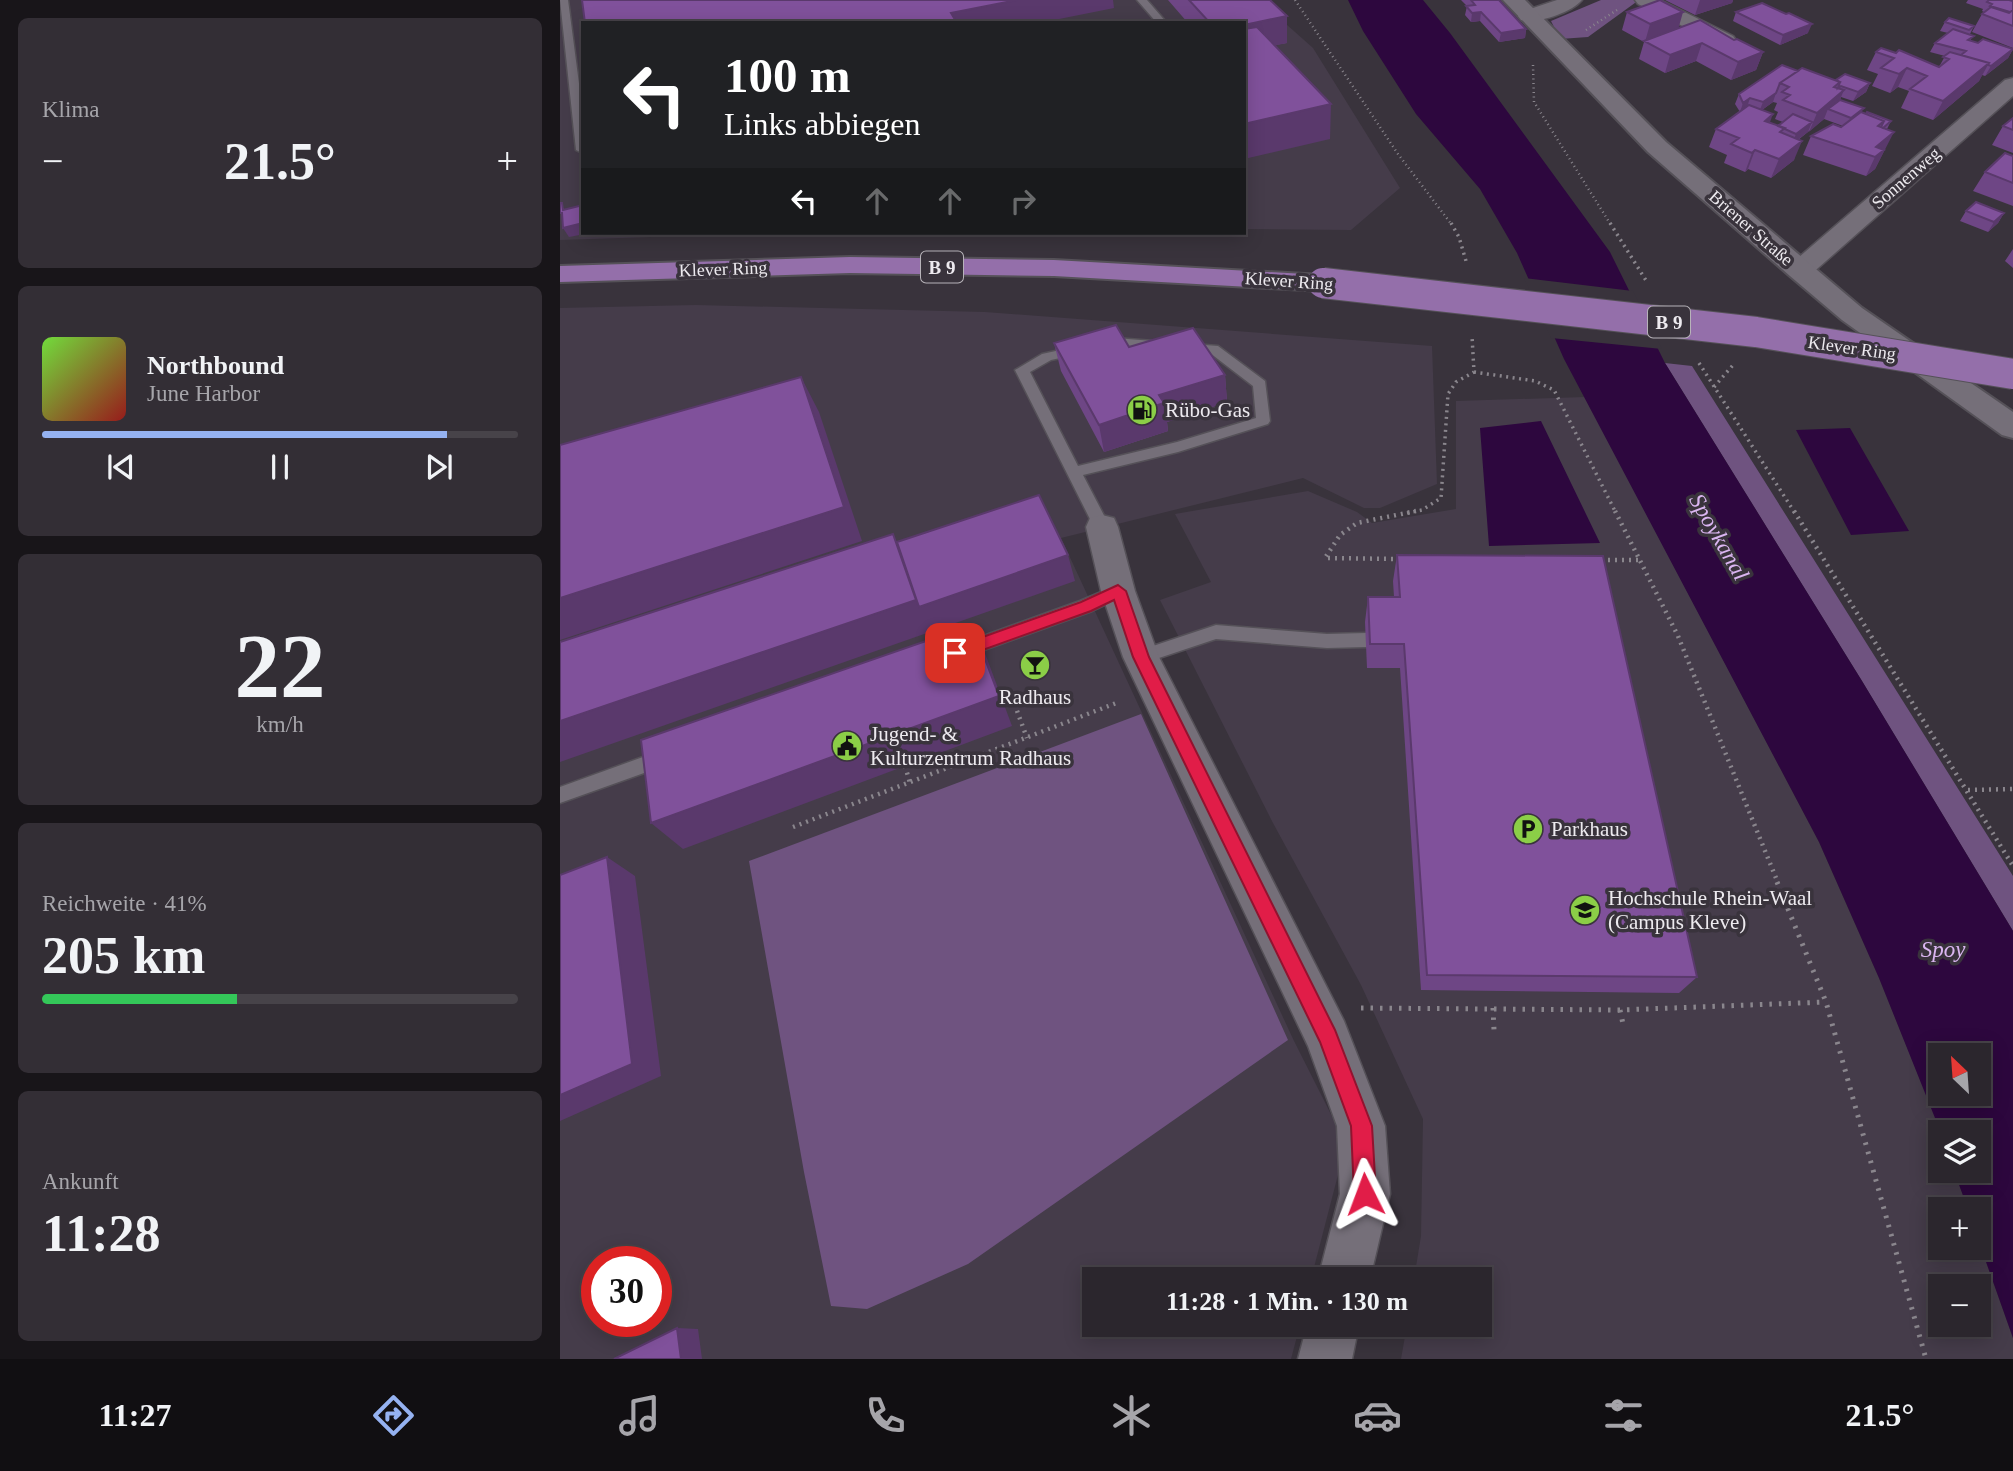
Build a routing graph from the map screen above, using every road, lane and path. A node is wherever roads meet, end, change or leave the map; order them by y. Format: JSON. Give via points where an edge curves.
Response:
{"nodes":[{"id":1,"x":563,"y":0,"type":"edge"},
{"id":2,"x":1142,"y":0,"type":"edge"},
{"id":3,"x":1295,"y":0,"type":"edge"},
{"id":4,"x":1572,"y":0,"type":"edge"},
{"id":5,"x":1644,"y":0,"type":"edge"},
{"id":6,"x":1622,"y":6,"type":"dead end"},
{"id":7,"x":1521,"y":8,"type":"edge"},
{"id":8,"x":1160,"y":21,"type":"edge"},
{"id":9,"x":1726,"y":40,"type":"edge"},
{"id":10,"x":1560,"y":49,"type":"junction"},
{"id":11,"x":2012,"y":87,"type":"edge"},
{"id":12,"x":1534,"y":102,"type":"dead end"},
{"id":13,"x":581,"y":142,"type":"edge"},
{"id":14,"x":1467,"y":267,"type":"dead end"},
{"id":15,"x":1800,"y":270,"type":"junction"},
{"id":16,"x":560,"y":274,"type":"edge"},
{"id":17,"x":1649,"y":285,"type":"dead end"},
{"id":18,"x":1471,"y":333,"type":"dead end"},
{"id":19,"x":1693,"y":353,"type":"dead end"},
{"id":20,"x":1474,"y":372,"type":"junction"},
{"id":21,"x":2013,"y":374,"type":"edge"},
{"id":22,"x":2013,"y":427,"type":"edge"},
{"id":23,"x":1075,"y":472,"type":"junction"},
{"id":24,"x":1102,"y":527,"type":"joint"},
{"id":25,"x":1407,"y":559,"type":"edge"},
{"id":26,"x":1599,"y":560,"type":"edge"},
{"id":27,"x":1640,"y":560,"type":"junction"},
{"id":28,"x":1118,"y":591,"type":"junction"},
{"id":29,"x":1366,"y":640,"type":"edge"},
{"id":30,"x":941,"y":658,"type":"edge"},
{"id":31,"x":1149,"y":673,"type":"junction"},
{"id":32,"x":1004,"y":704,"type":"dead end"},
{"id":33,"x":1027,"y":738,"type":"junction"},
{"id":34,"x":678,"y":752,"type":"edge"},
{"id":35,"x":905,"y":766,"type":"edge"},
{"id":36,"x":910,"y":783,"type":"junction"},
{"id":37,"x":2013,"y":789,"type":"edge"},
{"id":38,"x":1968,"y":790,"type":"junction"},
{"id":39,"x":560,"y":795,"type":"edge"},
{"id":40,"x":793,"y":827,"type":"dead end"},
{"id":41,"x":2013,"y":866,"type":"edge"},
{"id":42,"x":1826,"y":1002,"type":"junction"},
{"id":43,"x":1351,"y":1008,"type":"dead end"},
{"id":44,"x":1493,"y":1008,"type":"junction"},
{"id":45,"x":1620,"y":1010,"type":"junction"},
{"id":46,"x":1623,"y":1024,"type":"dead end"},
{"id":47,"x":1494,"y":1030,"type":"dead end"},
{"id":48,"x":1347,"y":1267,"type":"edge"},
{"id":49,"x":1331,"y":1337,"type":"edge"},
{"id":50,"x":1325,"y":1359,"type":"edge"},
{"id":51,"x":1926,"y":1359,"type":"edge"}],
"edges":[{"from":1,"to":13,"type":"lane"},
{"from":2,"to":8,"type":"lane"},
{"from":3,"to":14,"type":"path","via":[[1413,176],[1453,226],[1465,248]]},
{"from":4,"to":7,"type":"street","via":[[1554,9]]},
{"from":5,"to":9,"type":"street"},
{"from":6,"to":10,"type":"path"},
{"from":7,"to":10,"type":"street","name":"Briener Straße"},
{"from":10,"to":15,"type":"street","name":"Briener Straße","via":[[1657,148]]},
{"from":11,"to":15,"type":"street","name":"Sonnenweg"},
{"from":12,"to":17,"type":"path"},
{"from":15,"to":22,"type":"street","name":"Briener Straße","via":[[1852,314]]},
{"from":16,"to":21,"type":"main road","name":"Klever Ring","number":"B 9","bridge":true,"via":[[850,265],[1054,268],[1323,283],[1570,309]]},
{"from":18,"to":20,"type":"path"},
{"from":19,"to":38,"type":"path"},
{"from":20,"to":25,"type":"path","via":[[1456,382],[1448,394],[1441,498],[1422,510],[1357,523],[1340,535],[1325,558]]},
{"from":20,"to":27,"type":"path","via":[[1535,381],[1554,390]]},
{"from":23,"to":23,"type":"lane","via":[[1022,370],[1048,358],[1115,342],[1213,349],[1260,384],[1263,421]]},
{"from":23,"to":24,"type":"lane"},
{"from":24,"to":28,"type":"street"},
{"from":26,"to":27,"type":"path"},
{"from":27,"to":42,"type":"path","via":[[1678,636]]},
{"from":28,"to":30,"type":"lane"},
{"from":28,"to":31,"type":"street"},
{"from":29,"to":31,"type":"lane","via":[[1216,632]]},
{"from":31,"to":33,"type":"path"},
{"from":31,"to":48,"type":"street","via":[[1328,1037],[1362,1126],[1365,1194]]},
{"from":32,"to":33,"type":"path","via":[[1013,700]]},
{"from":33,"to":36,"type":"path"},
{"from":34,"to":39,"type":"lane"},
{"from":35,"to":36,"type":"path"},
{"from":36,"to":40,"type":"path"},
{"from":37,"to":38,"type":"path"},
{"from":38,"to":41,"type":"path"},
{"from":42,"to":45,"type":"path"},
{"from":42,"to":51,"type":"path"},
{"from":43,"to":44,"type":"path"},
{"from":44,"to":45,"type":"path"},
{"from":44,"to":47,"type":"path"},
{"from":45,"to":46,"type":"path"},
{"from":49,"to":50,"type":"street"}]}
